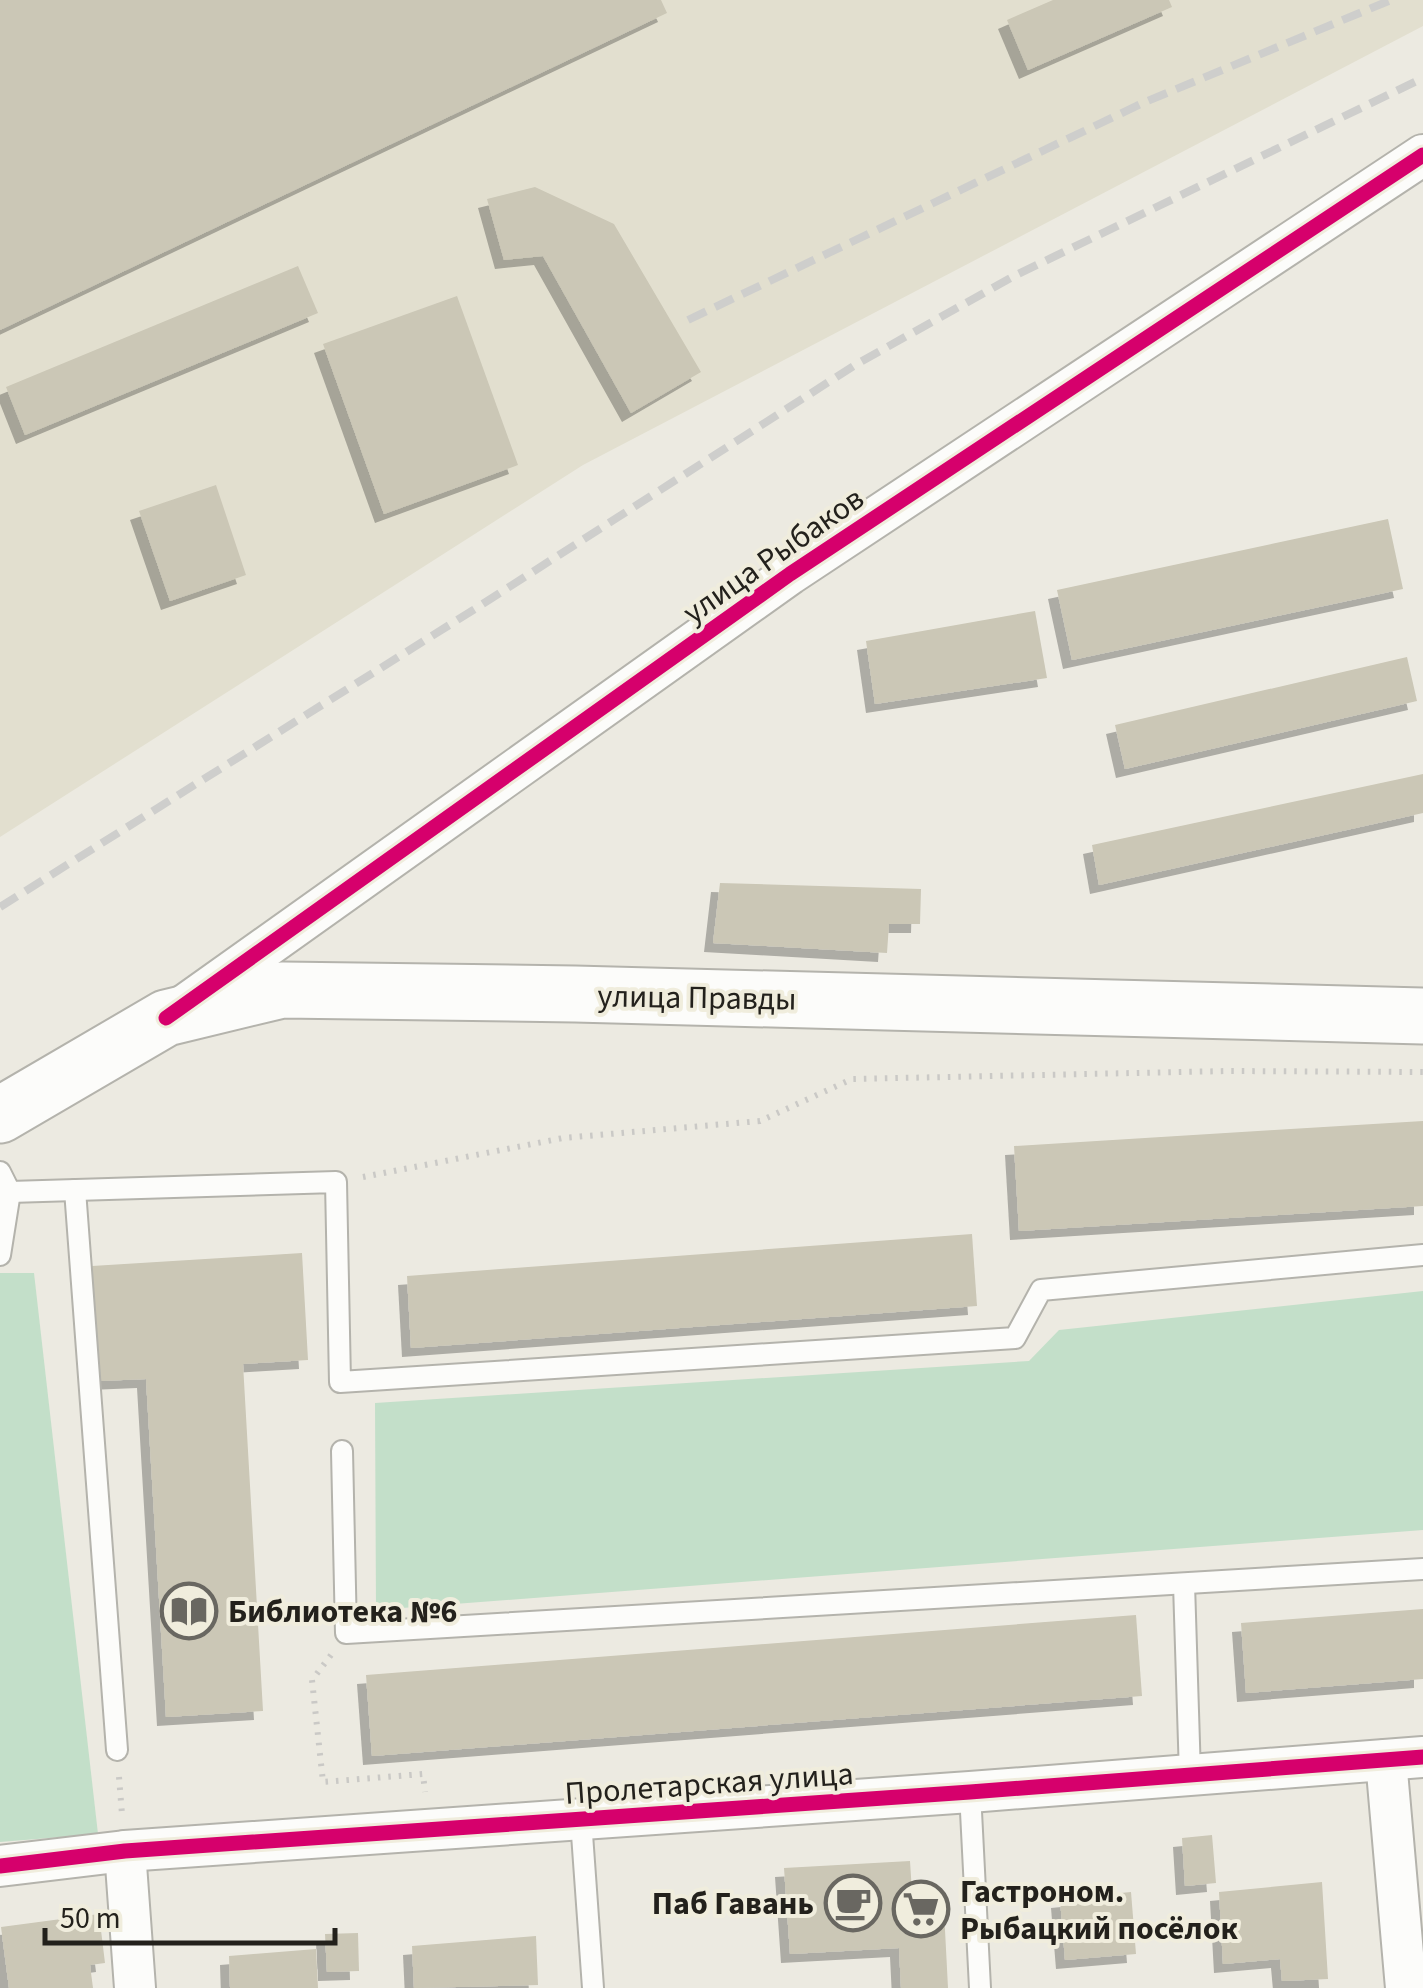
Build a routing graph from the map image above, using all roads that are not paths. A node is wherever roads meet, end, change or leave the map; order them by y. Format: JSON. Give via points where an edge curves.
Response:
{"nodes":[{"id":1,"x":1422,"y":157,"type":"edge"},
{"id":2,"x":1423,"y":1016,"type":"edge"},
{"id":3,"x":166,"y":1018,"type":"junction"},
{"id":4,"x":0,"y":1115,"type":"edge"},
{"id":5,"x":0,"y":1172,"type":"edge"},
{"id":6,"x":76,"y":1190,"type":"junction"},
{"id":7,"x":10,"y":1192,"type":"junction"},
{"id":8,"x":1423,"y":1254,"type":"edge"},
{"id":9,"x":0,"y":1255,"type":"edge"},
{"id":10,"x":342,"y":1451,"type":"dead end"},
{"id":11,"x":1423,"y":1568,"type":"edge"},
{"id":12,"x":1184,"y":1584,"type":"junction"},
{"id":13,"x":117,"y":1750,"type":"road end"},
{"id":14,"x":1405,"y":1758,"type":"edge"},
{"id":15,"x":1190,"y":1775,"type":"junction"},
{"id":16,"x":970,"y":1792,"type":"junction"},
{"id":17,"x":580,"y":1820,"type":"junction"},
{"id":18,"x":124,"y":1851,"type":"junction"},
{"id":19,"x":0,"y":1866,"type":"edge"},
{"id":20,"x":134,"y":1988,"type":"edge"},
{"id":21,"x":594,"y":1988,"type":"edge"},
{"id":22,"x":980,"y":1988,"type":"edge"},
{"id":23,"x":1406,"y":1988,"type":"edge"}],
"edges":[{"from":1,"to":3,"type":"street","name":"улица Рыбаков","via":[[790,574]]},
{"from":2,"to":3,"type":"main road","name":"улица Правды","via":[[282,990]]},
{"from":3,"to":4,"type":"main road","name":"улица Правды"},
{"from":5,"to":7,"type":"lane"},
{"from":6,"to":7,"type":"lane"},
{"from":6,"to":8,"type":"lane","via":[[336,1182],[340,1382],[1016,1338],[1041,1290]]},
{"from":6,"to":13,"type":"lane"},
{"from":7,"to":9,"type":"lane"},
{"from":10,"to":12,"type":"lane","via":[[346,1633]]},
{"from":11,"to":12,"type":"lane"},
{"from":12,"to":15,"type":"lane"},
{"from":14,"to":15,"type":"street","name":"Пролетарская улица"},
{"from":14,"to":23,"type":"street"},
{"from":15,"to":16,"type":"street","name":"Пролетарская улица"},
{"from":16,"to":17,"type":"street","name":"Пролетарская улица"},
{"from":16,"to":22,"type":"lane"},
{"from":17,"to":18,"type":"street","name":"Пролетарская улица"},
{"from":17,"to":21,"type":"lane"},
{"from":18,"to":19,"type":"street","name":"Пролетарская улица"},
{"from":18,"to":20,"type":"street"}]}
